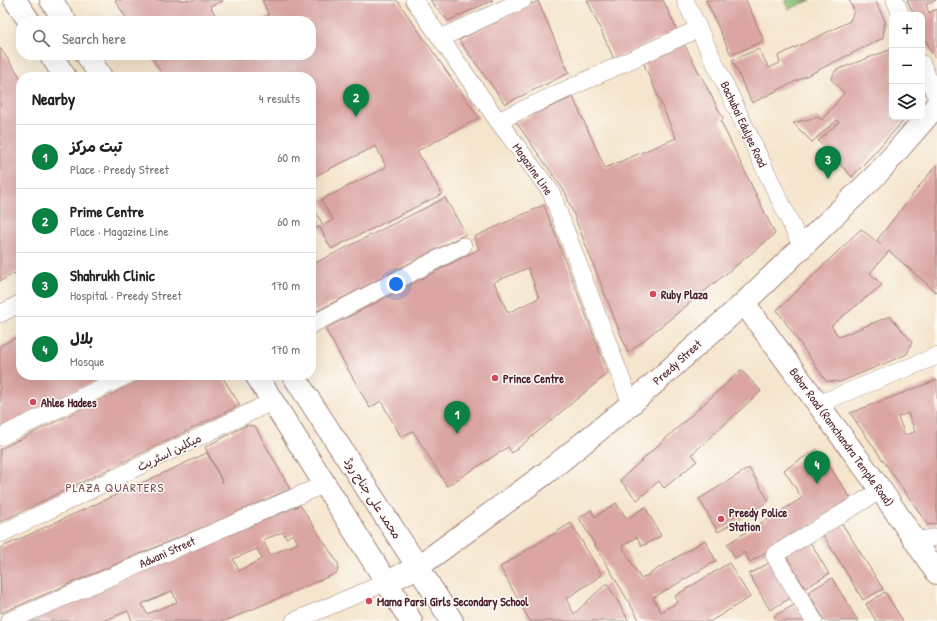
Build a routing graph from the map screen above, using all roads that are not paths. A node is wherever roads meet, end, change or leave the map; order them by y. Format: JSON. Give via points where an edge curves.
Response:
{"nodes":[{"id":1,"x":15,"y":0,"type":"edge"},
{"id":2,"x":414,"y":0,"type":"edge"},
{"id":3,"x":523,"y":0,"type":"edge"},
{"id":4,"x":685,"y":0,"type":"edge"},
{"id":5,"x":895,"y":0,"type":"edge"},
{"id":6,"x":900,"y":12,"type":"edge"},
{"id":7,"x":26,"y":16,"type":"edge"},
{"id":8,"x":698,"y":29,"type":"junction"},
{"id":9,"x":441,"y":38,"type":"junction"},
{"id":10,"x":54,"y":60,"type":"edge"},
{"id":11,"x":90,"y":60,"type":"edge"},
{"id":12,"x":925,"y":71,"type":"edge"},
{"id":13,"x":62,"y":72,"type":"edge"},
{"id":14,"x":98,"y":72,"type":"edge"},
{"id":15,"x":937,"y":99,"type":"edge"},
{"id":16,"x":937,"y":105,"type":"edge"},
{"id":17,"x":498,"y":121,"type":"junction"},
{"id":18,"x":463,"y":246,"type":"dead end"},
{"id":19,"x":802,"y":247,"type":"junction"},
{"id":20,"x":744,"y":303,"type":"junction"},
{"id":21,"x":16,"y":306,"type":"edge"},
{"id":22,"x":0,"y":314,"type":"edge"},
{"id":23,"x":316,"y":322,"type":"edge"},
{"id":24,"x":937,"y":356,"type":"edge"},
{"id":25,"x":117,"y":380,"type":"edge"},
{"id":26,"x":259,"y":380,"type":"edge"},
{"id":27,"x":296,"y":380,"type":"edge"},
{"id":28,"x":273,"y":401,"type":"junction"},
{"id":29,"x":631,"y":404,"type":"junction"},
{"id":30,"x":818,"y":404,"type":"junction"},
{"id":31,"x":0,"y":437,"type":"edge"},
{"id":32,"x":325,"y":484,"type":"junction"},
{"id":33,"x":881,"y":490,"type":"junction"},
{"id":34,"x":0,"y":534,"type":"edge"},
{"id":35,"x":937,"y":537,"type":"edge"},
{"id":36,"x":915,"y":541,"type":"junction"},
{"id":37,"x":418,"y":567,"type":"junction"},
{"id":38,"x":937,"y":573,"type":"edge"},
{"id":39,"x":386,"y":582,"type":"junction"},
{"id":40,"x":9,"y":621,"type":"edge"},
{"id":41,"x":294,"y":621,"type":"edge"},
{"id":42,"x":411,"y":621,"type":"edge"},
{"id":43,"x":452,"y":621,"type":"edge"},
{"id":44,"x":814,"y":621,"type":"edge"}],
"edges":[{"from":1,"to":7,"type":"main road"},
{"from":2,"to":9,"type":"street","name":"Magazine Line"},
{"from":3,"to":9,"type":"street"},
{"from":4,"to":8,"type":"street","name":"Bachubai Eduljee Road"},
{"from":5,"to":6,"type":"street"},
{"from":8,"to":17,"type":"street"},
{"from":8,"to":19,"type":"street","name":"Bachubai Eduljee Road"},
{"from":9,"to":17,"type":"street","name":"Magazine Line"},
{"from":10,"to":13,"type":"main road"},
{"from":11,"to":14,"type":"main road"},
{"from":12,"to":15,"type":"street"},
{"from":16,"to":19,"type":"main road","name":"Preedy Street","via":[[878,173]]},
{"from":17,"to":29,"type":"street","name":"Magazine Line","via":[[551,192]]},
{"from":18,"to":23,"type":"street"},
{"from":19,"to":20,"type":"main road","name":"Preedy Street"},
{"from":20,"to":29,"type":"main road","name":"Preedy Street"},
{"from":20,"to":30,"type":"main road","name":"Babar Road (Ramchandra Temple Road)"},
{"from":21,"to":22,"type":"street"},
{"from":24,"to":30,"type":"street"},
{"from":25,"to":31,"type":"street"},
{"from":26,"to":28,"type":"main road"},
{"from":27,"to":37,"type":"main road","name":"محمد علی جناح روڈ"},
{"from":28,"to":32,"type":"main road"},
{"from":28,"to":34,"type":"street","name":"میکلین اسٹریٹ"},
{"from":29,"to":37,"type":"main road","name":"Preedy Street","via":[[546,473]]},
{"from":30,"to":33,"type":"main road","name":"Babar Road (Ramchandra Temple Road)"},
{"from":32,"to":39,"type":"main road"},
{"from":32,"to":40,"type":"street","name":"Adwani Street"},
{"from":33,"to":36,"type":"main road","name":"Babar Road (Ramchandra Temple Road)"},
{"from":33,"to":44,"type":"street","via":[[774,555]]},
{"from":35,"to":36,"type":"street"},
{"from":36,"to":38,"type":"main road","name":"Babar Road (Ramchandra Temple Road)"},
{"from":37,"to":39,"type":"main road","name":"Preedy Street"},
{"from":37,"to":43,"type":"main road","name":"محمد علی جناح روڈ"},
{"from":39,"to":41,"type":"street"},
{"from":39,"to":42,"type":"main road"}]}
